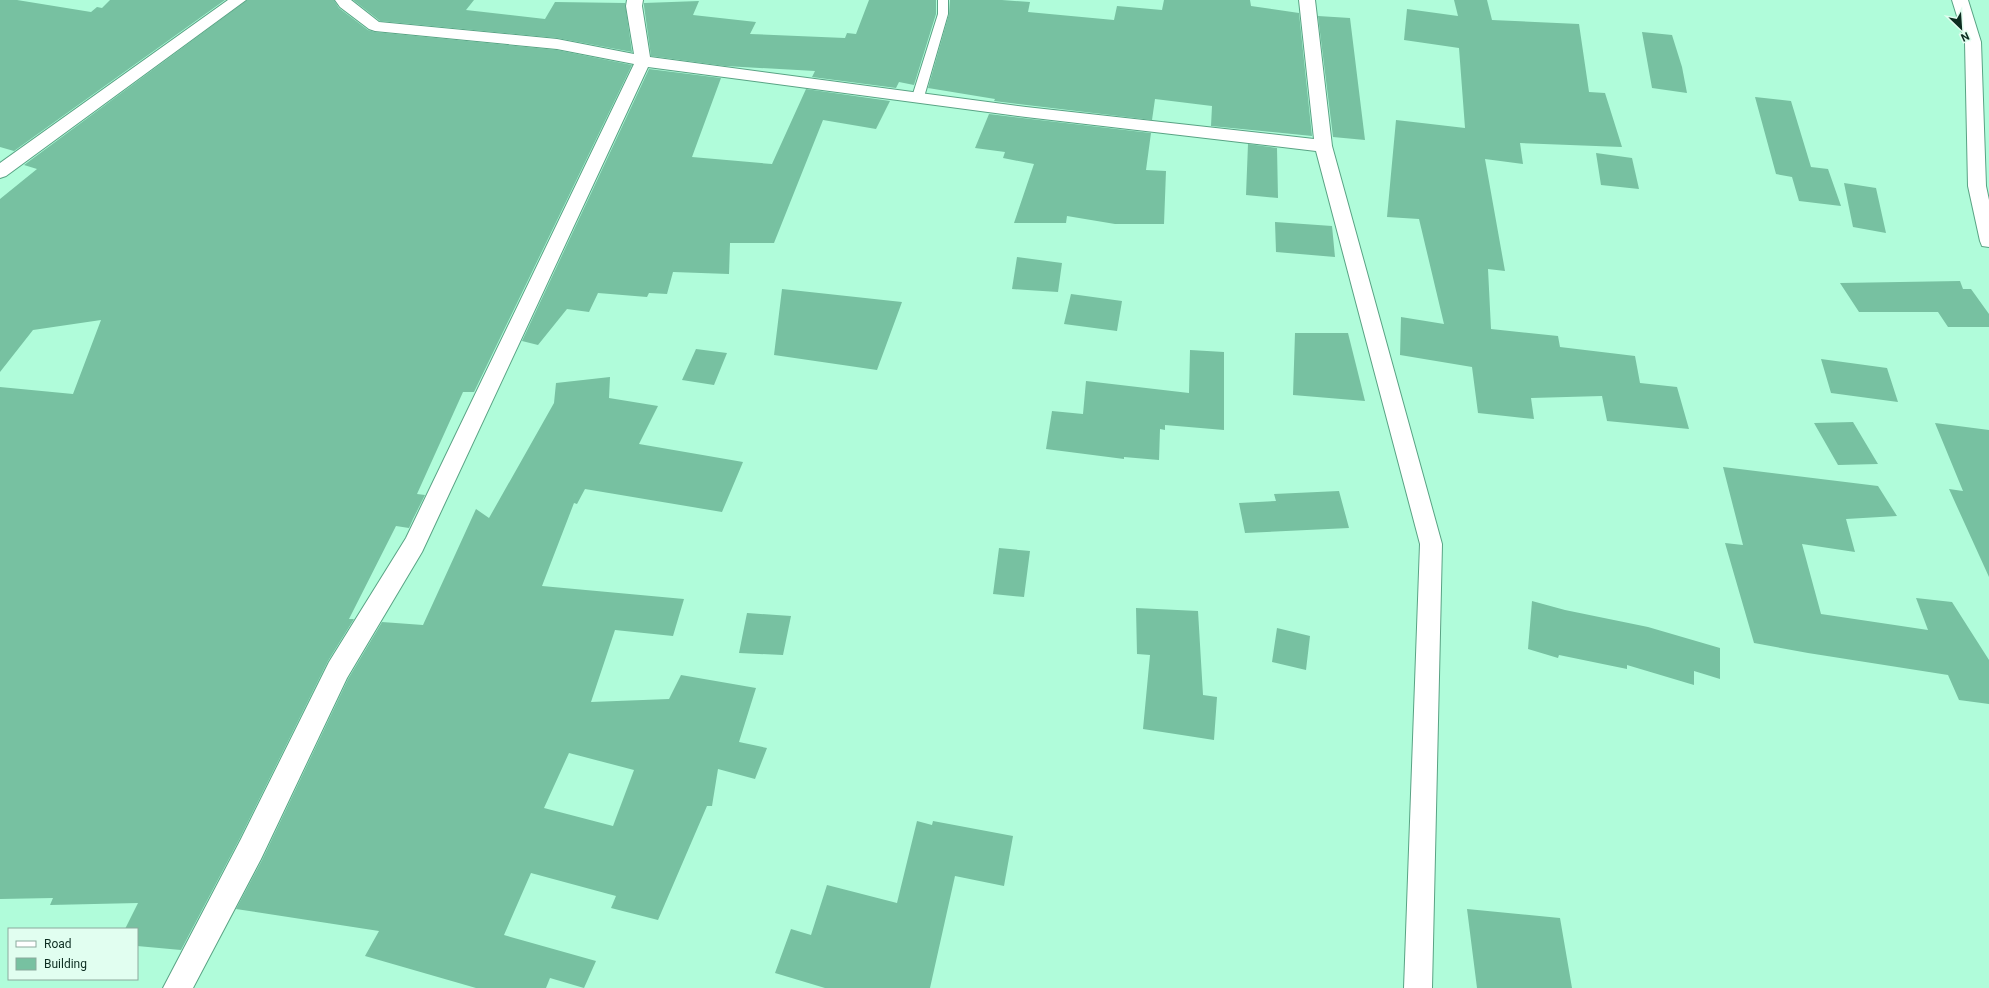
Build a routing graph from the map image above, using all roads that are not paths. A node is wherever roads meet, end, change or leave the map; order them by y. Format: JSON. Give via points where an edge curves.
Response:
{"nodes":[{"id":1,"x":238,"y":0,"type":"edge"},
{"id":2,"x":343,"y":0,"type":"edge"},
{"id":3,"x":635,"y":0,"type":"edge"},
{"id":4,"x":942,"y":0,"type":"edge"},
{"id":5,"x":1306,"y":0,"type":"edge"},
{"id":6,"x":1960,"y":0,"type":"edge"},
{"id":7,"x":643,"y":61,"type":"junction"},
{"id":8,"x":918,"y":98,"type":"junction"},
{"id":9,"x":1323,"y":146,"type":"junction"},
{"id":10,"x":0,"y":172,"type":"edge"},
{"id":11,"x":1989,"y":241,"type":"edge"},
{"id":12,"x":177,"y":988,"type":"edge"},
{"id":13,"x":1418,"y":988,"type":"edge"}],
"edges":[{"from":1,"to":10,"type":"street"},
{"from":2,"to":7,"type":"street","via":[[344,4],[375,26],[557,44]]},
{"from":3,"to":7,"type":"street"},
{"from":4,"to":8,"type":"lane","via":[[943,14]]},
{"from":5,"to":9,"type":"street"},
{"from":6,"to":11,"type":"street","via":[[1973,42],[1977,186]]},
{"from":7,"to":8,"type":"street"},
{"from":7,"to":12,"type":"street","via":[[414,544],[338,670],[251,849]]},
{"from":8,"to":9,"type":"street"},
{"from":9,"to":13,"type":"street","via":[[1431,544]]}]}
